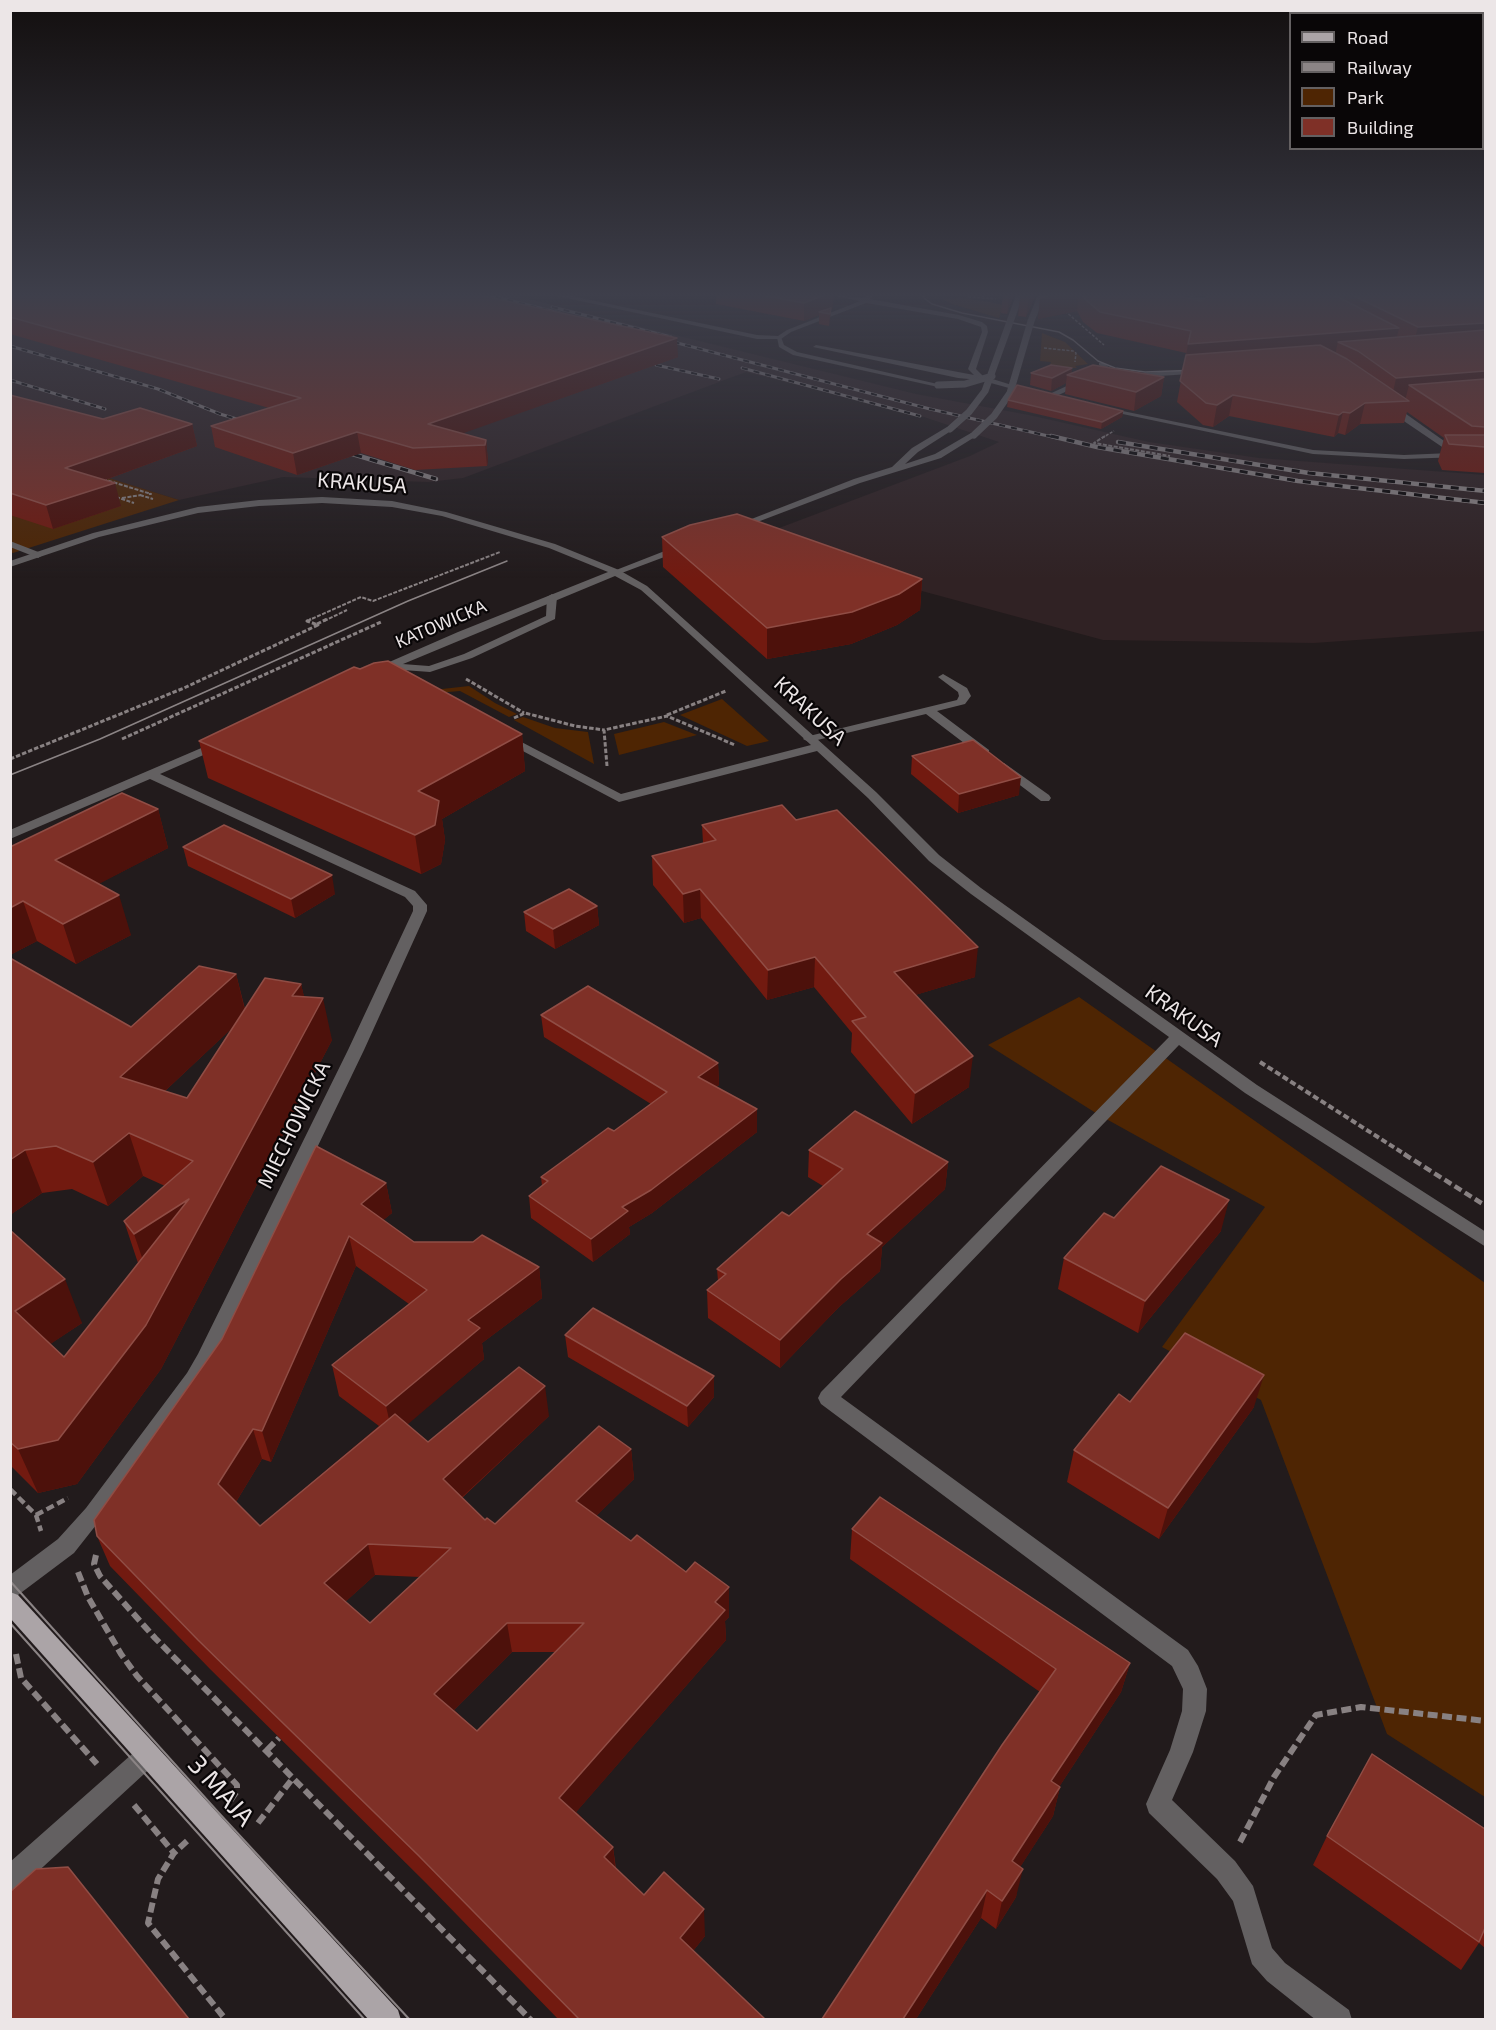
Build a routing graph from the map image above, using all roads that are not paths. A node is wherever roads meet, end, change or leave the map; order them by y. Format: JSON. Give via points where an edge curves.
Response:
{"nodes":[{"id":1,"x":947,"y":389,"type":"edge"},
{"id":2,"x":986,"y":389,"type":"edge"},
{"id":3,"x":1011,"y":389,"type":"edge"},
{"id":4,"x":1021,"y":389,"type":"edge"},
{"id":5,"x":1068,"y":389,"type":"edge"},
{"id":6,"x":1049,"y":396,"type":"junction"},
{"id":7,"x":1060,"y":399,"type":"edge"},
{"id":8,"x":1381,"y":400,"type":"edge"},
{"id":9,"x":1399,"y":405,"type":"edge"},
{"id":10,"x":1390,"y":406,"type":"junction"},
{"id":11,"x":1094,"y":407,"type":"edge"},
{"id":12,"x":969,"y":412,"type":"junction"},
{"id":13,"x":1485,"y":452,"type":"edge"},
{"id":14,"x":1460,"y":455,"type":"junction"},
{"id":15,"x":1485,"y":457,"type":"edge"},
{"id":16,"x":894,"y":469,"type":"junction"},
{"id":17,"x":726,"y":530,"type":"edge"},
{"id":18,"x":694,"y":542,"type":"edge"},
{"id":19,"x":10,"y":544,"type":"edge"},
{"id":20,"x":38,"y":555,"type":"junction"},
{"id":21,"x":10,"y":564,"type":"edge"},
{"id":22,"x":615,"y":572,"type":"junction"},
{"id":23,"x":552,"y":597,"type":"junction"},
{"id":24,"x":389,"y":666,"type":"junction"},
{"id":25,"x":943,"y":677,"type":"dead end"},
{"id":26,"x":395,"y":680,"type":"edge"},
{"id":27,"x":929,"y":711,"type":"junction"},
{"id":28,"x":487,"y":728,"type":"edge"},
{"id":29,"x":228,"y":740,"type":"edge"},
{"id":30,"x":813,"y":743,"type":"junction"},
{"id":31,"x":152,"y":775,"type":"junction"},
{"id":32,"x":1045,"y":798,"type":"dead end"},
{"id":33,"x":10,"y":835,"type":"edge"},
{"id":34,"x":1177,"y":1038,"type":"junction"},
{"id":35,"x":1485,"y":1241,"type":"edge"},
{"id":36,"x":10,"y":1588,"type":"edge"},
{"id":37,"x":10,"y":1602,"type":"edge"},
{"id":38,"x":148,"y":1755,"type":"junction"},
{"id":39,"x":10,"y":1880,"type":"edge"},
{"id":40,"x":388,"y":2019,"type":"edge"},
{"id":41,"x":1339,"y":2019,"type":"edge"}],
"edges":[{"from":1,"to":12,"type":"street","bridge":true,"via":[[967,399]]},
{"from":2,"to":12,"type":"street","bridge":true},
{"from":3,"to":16,"type":"street","bridge":true,"via":[[994,416],[974,435],[938,456]]},
{"from":4,"to":6,"type":"street"},
{"from":5,"to":6,"type":"street"},
{"from":6,"to":7,"type":"street"},
{"from":8,"to":10,"type":"street"},
{"from":9,"to":10,"type":"street"},
{"from":10,"to":14,"type":"street"},
{"from":11,"to":14,"type":"street","via":[[1306,451],[1404,458]]},
{"from":12,"to":16,"type":"street","bridge":true},
{"from":13,"to":14,"type":"street"},
{"from":14,"to":15,"type":"street"},
{"from":16,"to":17,"type":"street"},
{"from":18,"to":22,"type":"street","name":"KATOWICKA"},
{"from":19,"to":20,"type":"street"},
{"from":20,"to":21,"type":"street","name":"KRAKUSA"},
{"from":20,"to":22,"type":"street","name":"KRAKUSA","via":[[115,530],[198,510],[259,503],[363,501],[479,524],[552,546]]},
{"from":22,"to":23,"type":"street","name":"KATOWICKA"},
{"from":22,"to":30,"type":"street","name":"KRAKUSA","via":[[662,603]]},
{"from":23,"to":24,"type":"street","name":"KATOWICKA"},
{"from":23,"to":24,"type":"street","via":[[551,617],[468,656],[430,669]]},
{"from":24,"to":26,"type":"street","name":"KATOWICKA","via":[[370,674]]},
{"from":25,"to":27,"type":"street","via":[[963,690],[965,696],[961,702]]},
{"from":27,"to":30,"type":"street"},
{"from":27,"to":32,"type":"street"},
{"from":28,"to":30,"type":"street","via":[[619,798]]},
{"from":29,"to":31,"type":"street"},
{"from":30,"to":34,"type":"street","name":"KRAKUSA","via":[[953,874]]},
{"from":31,"to":33,"type":"street"},
{"from":31,"to":36,"type":"street","name":"MIECHOWICKA","via":[[410,894],[420,905],[420,912],[194,1378],[66,1546]]},
{"from":34,"to":35,"type":"street","name":"KRAKUSA"},
{"from":34,"to":41,"type":"street","via":[[828,1398],[1180,1658],[1195,1689],[1194,1711],[1158,1804],[1226,1870],[1244,1895],[1261,1955],[1276,1972]]},
{"from":37,"to":38,"type":"main road","name":"3 MAJA"},
{"from":38,"to":39,"type":"street"},
{"from":38,"to":40,"type":"main road","name":"3 MAJA"}]}
